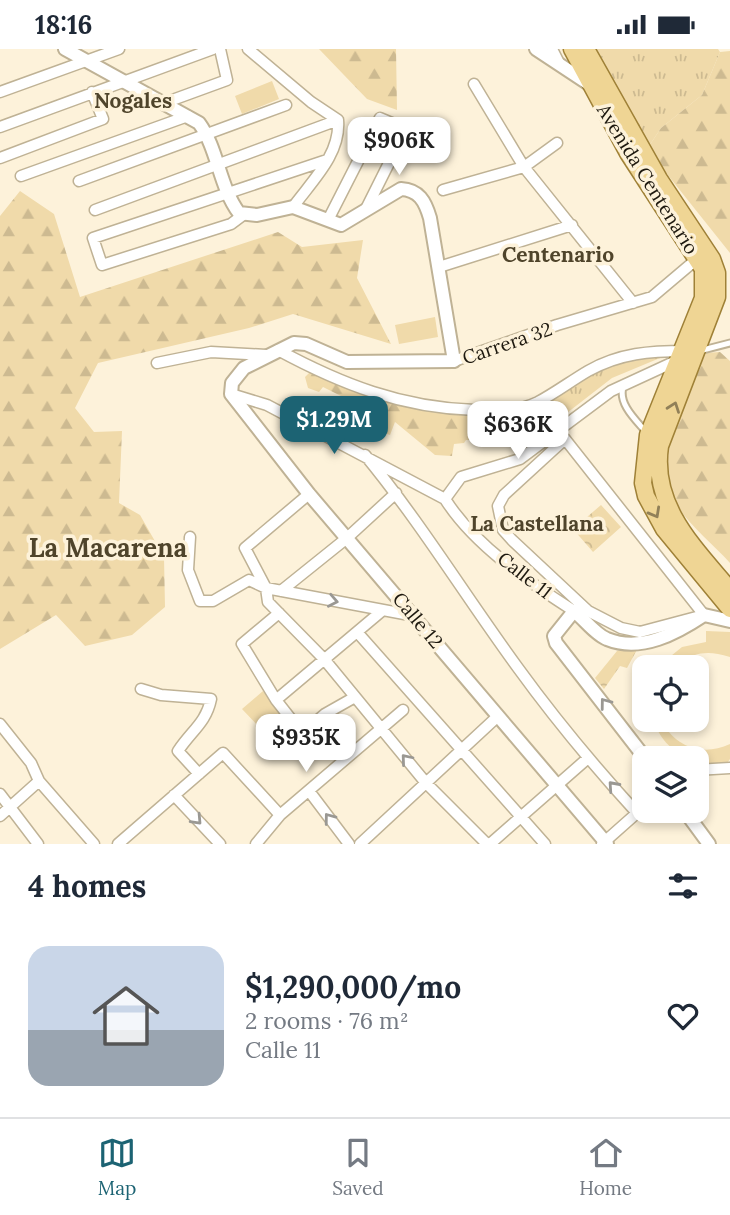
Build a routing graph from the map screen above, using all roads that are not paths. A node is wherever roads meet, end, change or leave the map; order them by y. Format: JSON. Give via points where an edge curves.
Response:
{"nodes":[{"id":1,"x":65,"y":49,"type":"edge"},
{"id":2,"x":119,"y":49,"type":"edge"},
{"id":3,"x":213,"y":49,"type":"edge"},
{"id":4,"x":220,"y":49,"type":"edge"},
{"id":5,"x":248,"y":49,"type":"edge"},
{"id":6,"x":536,"y":49,"type":"edge"},
{"id":7,"x":552,"y":49,"type":"edge"},
{"id":8,"x":572,"y":49,"type":"edge"},
{"id":9,"x":586,"y":49,"type":"edge"},
{"id":10,"x":85,"y":62,"type":"junction"},
{"id":11,"x":560,"y":66,"type":"junction"},
{"id":12,"x":124,"y":84,"type":"junction"},
{"id":13,"x":474,"y":84,"type":"dead end"},
{"id":14,"x":590,"y":85,"type":"junction"},
{"id":15,"x":0,"y":92,"type":"edge"},
{"id":16,"x":92,"y":92,"type":"junction"},
{"id":17,"x":612,"y":100,"type":"junction"},
{"id":18,"x":164,"y":103,"type":"junction"},
{"id":19,"x":286,"y":105,"type":"dead end"},
{"id":20,"x":188,"y":115,"type":"junction"},
{"id":21,"x":338,"y":120,"type":"junction"},
{"id":22,"x":0,"y":127,"type":"edge"},
{"id":23,"x":207,"y":135,"type":"junction"},
{"id":24,"x":557,"y":143,"type":"dead end"},
{"id":25,"x":0,"y":158,"type":"edge"},
{"id":26,"x":327,"y":160,"type":"junction"},
{"id":27,"x":217,"y":165,"type":"junction"},
{"id":28,"x":524,"y":167,"type":"junction"},
{"id":29,"x":21,"y":176,"type":"dead end"},
{"id":30,"x":79,"y":181,"type":"dead end"},
{"id":31,"x":443,"y":190,"type":"dead end"},
{"id":32,"x":227,"y":193,"type":"junction"},
{"id":33,"x":293,"y":207,"type":"junction"},
{"id":34,"x":95,"y":210,"type":"dead end"},
{"id":35,"x":364,"y":212,"type":"junction"},
{"id":36,"x":241,"y":214,"type":"junction"},
{"id":37,"x":328,"y":220,"type":"junction"},
{"id":38,"x":572,"y":225,"type":"junction"},
{"id":39,"x":691,"y":264,"type":"dead end"},
{"id":40,"x":439,"y":267,"type":"junction"},
{"id":41,"x":710,"y":295,"type":"junction"},
{"id":42,"x":633,"y":303,"type":"junction"},
{"id":43,"x":730,"y":343,"type":"edge"},
{"id":44,"x":272,"y":352,"type":"junction"},
{"id":45,"x":684,"y":355,"type":"junction"},
{"id":46,"x":454,"y":361,"type":"junction"},
{"id":47,"x":156,"y":363,"type":"dead end"},
{"id":48,"x":624,"y":384,"type":"junction"},
{"id":49,"x":231,"y":394,"type":"junction"},
{"id":50,"x":267,"y":405,"type":"junction"},
{"id":51,"x":248,"y":416,"type":"junction"},
{"id":52,"x":648,"y":435,"type":"junction"},
{"id":53,"x":365,"y":455,"type":"junction"},
{"id":54,"x":396,"y":493,"type":"junction"},
{"id":55,"x":309,"y":494,"type":"junction"},
{"id":56,"x":445,"y":499,"type":"junction"},
{"id":57,"x":190,"y":537,"type":"dead end"},
{"id":58,"x":347,"y":538,"type":"junction"},
{"id":59,"x":266,"y":588,"type":"junction"},
{"id":60,"x":281,"y":590,"type":"junction"},
{"id":61,"x":730,"y":590,"type":"edge"},
{"id":62,"x":730,"y":609,"type":"edge"},
{"id":63,"x":383,"y":610,"type":"junction"},
{"id":64,"x":574,"y":611,"type":"junction"},
{"id":65,"x":279,"y":613,"type":"junction"},
{"id":66,"x":704,"y":615,"type":"junction"},
{"id":67,"x":415,"y":616,"type":"junction"},
{"id":68,"x":730,"y":621,"type":"edge"},
{"id":69,"x":357,"y":632,"type":"junction"},
{"id":70,"x":642,"y":638,"type":"junction"},
{"id":71,"x":324,"y":660,"type":"junction"},
{"id":72,"x":141,"y":689,"type":"dead end"},
{"id":73,"x":355,"y":697,"type":"junction"},
{"id":74,"x":276,"y":701,"type":"junction"},
{"id":75,"x":403,"y":710,"type":"dead end"},
{"id":76,"x":497,"y":717,"type":"junction"},
{"id":77,"x":0,"y":724,"type":"edge"},
{"id":78,"x":380,"y":728,"type":"junction"},
{"id":79,"x":302,"y":733,"type":"junction"},
{"id":80,"x":636,"y":746,"type":"edge"},
{"id":81,"x":460,"y":751,"type":"junction"},
{"id":82,"x":281,"y":752,"type":"dead end"},
{"id":83,"x":588,"y":758,"type":"junction"},
{"id":84,"x":730,"y":768,"type":"edge"},
{"id":85,"x":709,"y":769,"type":"edge"},
{"id":86,"x":199,"y":774,"type":"junction"},
{"id":87,"x":39,"y":781,"type":"junction"},
{"id":88,"x":426,"y":783,"type":"junction"},
{"id":89,"x":558,"y":786,"type":"junction"},
{"id":90,"x":309,"y":791,"type":"junction"},
{"id":91,"x":0,"y":794,"type":"edge"},
{"id":92,"x":174,"y":795,"type":"junction"},
{"id":93,"x":10,"y":807,"type":"junction"},
{"id":94,"x":280,"y":815,"type":"junction"},
{"id":95,"x":0,"y":816,"type":"edge"},
{"id":96,"x":521,"y":817,"type":"junction"},
{"id":97,"x":694,"y":823,"type":"edge"},
{"id":98,"x":604,"y":843,"type":"edge"},
{"id":99,"x":38,"y":844,"type":"edge"},
{"id":100,"x":94,"y":844,"type":"edge"},
{"id":101,"x":118,"y":844,"type":"edge"},
{"id":102,"x":220,"y":844,"type":"edge"},
{"id":103,"x":256,"y":844,"type":"edge"},
{"id":104,"x":349,"y":844,"type":"edge"},
{"id":105,"x":360,"y":844,"type":"edge"},
{"id":106,"x":488,"y":844,"type":"edge"},
{"id":107,"x":545,"y":844,"type":"edge"},
{"id":108,"x":709,"y":844,"type":"edge"}],
"edges":[{"from":1,"to":10,"type":"street"},
{"from":2,"to":10,"type":"street"},
{"from":3,"to":12,"type":"street"},
{"from":4,"to":18,"type":"street","via":[[227,80]]},
{"from":5,"to":21,"type":"street"},
{"from":6,"to":11,"type":"street"},
{"from":7,"to":11,"type":"street"},
{"from":8,"to":14,"type":"main road","name":"Avenida Centenario"},
{"from":9,"to":17,"type":"main road","name":"Avenida Centenario"},
{"from":10,"to":12,"type":"street"},
{"from":10,"to":15,"type":"street"},
{"from":11,"to":14,"type":"street"},
{"from":12,"to":16,"type":"street"},
{"from":12,"to":18,"type":"street"},
{"from":13,"to":28,"type":"street"},
{"from":14,"to":17,"type":"street"},
{"from":14,"to":41,"type":"main road","name":"Avenida Centenario","via":[[703,269]]},
{"from":16,"to":22,"type":"street"},
{"from":16,"to":25,"type":"street","via":[[103,120]]},
{"from":17,"to":41,"type":"main road","name":"Avenida Centenario","via":[[712,259],[717,273]]},
{"from":18,"to":20,"type":"street"},
{"from":19,"to":23,"type":"street"},
{"from":20,"to":23,"type":"street"},
{"from":20,"to":29,"type":"street"},
{"from":21,"to":26,"type":"street","via":[[339,132]]},
{"from":21,"to":27,"type":"street"},
{"from":23,"to":27,"type":"street"},
{"from":23,"to":30,"type":"street"},
{"from":24,"to":28,"type":"street"},
{"from":26,"to":32,"type":"street"},
{"from":26,"to":33,"type":"street"},
{"from":27,"to":32,"type":"street"},
{"from":27,"to":34,"type":"street"},
{"from":28,"to":31,"type":"street"},
{"from":28,"to":38,"type":"street"},
{"from":32,"to":36,"type":"street"},
{"from":32,"to":36,"type":"street","via":[[93,238],[102,265],[231,224]]},
{"from":33,"to":36,"type":"street"},
{"from":33,"to":37,"type":"street"},
{"from":35,"to":37,"type":"street","via":[[341,225]]},
{"from":35,"to":37,"type":"street","via":[[406,129],[380,118]]},
{"from":35,"to":40,"type":"street","via":[[401,188],[417,192],[430,218]]},
{"from":38,"to":40,"type":"street"},
{"from":38,"to":42,"type":"street"},
{"from":39,"to":42,"type":"street","name":"Carrera 32","via":[[652,297]]},
{"from":40,"to":46,"type":"street"},
{"from":41,"to":45,"type":"main road","name":"Avenida Centenario"},
{"from":42,"to":46,"type":"street","name":"Carrera 32"},
{"from":43,"to":45,"type":"lane"},
{"from":44,"to":45,"type":"street","via":[[397,401],[497,411],[538,402],[616,358],[649,351]]},
{"from":44,"to":46,"type":"street","name":"Carrera 32","via":[[300,342],[347,362]]},
{"from":44,"to":47,"type":"street","via":[[211,352]]},
{"from":44,"to":49,"type":"street","via":[[236,376]]},
{"from":45,"to":48,"type":"street"},
{"from":45,"to":52,"type":"main road","name":"Avenida Centenario"},
{"from":61,"to":45,"type":"main road","name":"Avenida Centenario","one_way":true,"via":[[676,522],[659,484],[660,446]]},
{"from":48,"to":52,"type":"lane","via":[[622,399]]},
{"from":48,"to":56,"type":"street","via":[[526,455],[460,477]]},
{"from":49,"to":50,"type":"street","name":"Calle 11"},
{"from":49,"to":51,"type":"street","name":"Calle 12"},
{"from":50,"to":51,"type":"street"},
{"from":50,"to":53,"type":"street","name":"Calle 11"},
{"from":51,"to":55,"type":"street","name":"Calle 12"},
{"from":52,"to":62,"type":"main road","name":"Avenida Centenario","one_way":true,"via":[[642,465],[646,496],[664,529]]},
{"from":53,"to":54,"type":"street"},
{"from":53,"to":56,"type":"street","name":"Calle 11"},
{"from":54,"to":58,"type":"street"},
{"from":54,"to":83,"type":"street","via":[[518,668]]},
{"from":55,"to":58,"type":"street","name":"Calle 12"},
{"from":55,"to":59,"type":"street","via":[[245,548]]},
{"from":56,"to":64,"type":"street","name":"Calle 11","via":[[472,534]]},
{"from":57,"to":59,"type":"street","via":[[187,570],[200,601],[213,601],[244,580]]},
{"from":58,"to":60,"type":"street"},
{"from":58,"to":67,"type":"street","name":"Calle 12"},
{"from":59,"to":60,"type":"street"},
{"from":59,"to":65,"type":"street","via":[[268,602]]},
{"from":60,"to":63,"type":"street","one_way":true},
{"from":63,"to":67,"type":"street"},
{"from":63,"to":69,"type":"street"},
{"from":64,"to":70,"type":"street","via":[[607,639]]},
{"from":80,"to":64,"type":"street","one_way":true,"via":[[554,636]]},
{"from":65,"to":71,"type":"street"},
{"from":65,"to":74,"type":"street","via":[[242,644]]},
{"from":66,"to":68,"type":"street"},
{"from":66,"to":70,"type":"street","via":[[654,641]]},
{"from":66,"to":70,"type":"street","via":[[565,439],[504,495],[498,506],[503,530],[588,611]]},
{"from":67,"to":76,"type":"street","name":"Calle 12"},
{"from":69,"to":71,"type":"street"},
{"from":69,"to":81,"type":"street"},
{"from":71,"to":73,"type":"street"},
{"from":71,"to":74,"type":"street"},
{"from":72,"to":86,"type":"street","via":[[211,699],[207,720],[189,734],[178,751]]},
{"from":73,"to":78,"type":"street"},
{"from":73,"to":79,"type":"street"},
{"from":74,"to":79,"type":"street"},
{"from":75,"to":78,"type":"street"},
{"from":76,"to":81,"type":"street"},
{"from":76,"to":89,"type":"street","name":"Calle 12"},
{"from":77,"to":87,"type":"street"},
{"from":88,"to":78,"type":"street","one_way":true},
{"from":78,"to":90,"type":"street"},
{"from":79,"to":82,"type":"street"},
{"from":81,"to":88,"type":"street"},
{"from":81,"to":96,"type":"street"},
{"from":83,"to":89,"type":"street"},
{"from":98,"to":83,"type":"street","one_way":true,"via":[[637,813]]},
{"from":84,"to":85,"type":"street"},
{"from":86,"to":92,"type":"street"},
{"from":86,"to":94,"type":"street","via":[[223,753]]},
{"from":87,"to":93,"type":"street"},
{"from":87,"to":100,"type":"street"},
{"from":88,"to":105,"type":"street"},
{"from":88,"to":106,"type":"street"},
{"from":89,"to":96,"type":"street"},
{"from":89,"to":98,"type":"street","name":"Calle 12"},
{"from":90,"to":94,"type":"street"},
{"from":104,"to":90,"type":"street","one_way":true},
{"from":91,"to":93,"type":"street"},
{"from":92,"to":101,"type":"street"},
{"from":92,"to":102,"type":"street","one_way":true},
{"from":93,"to":95,"type":"street"},
{"from":93,"to":99,"type":"street"},
{"from":94,"to":103,"type":"street"},
{"from":96,"to":106,"type":"street"},
{"from":96,"to":107,"type":"street"},
{"from":97,"to":108,"type":"street"}]}
